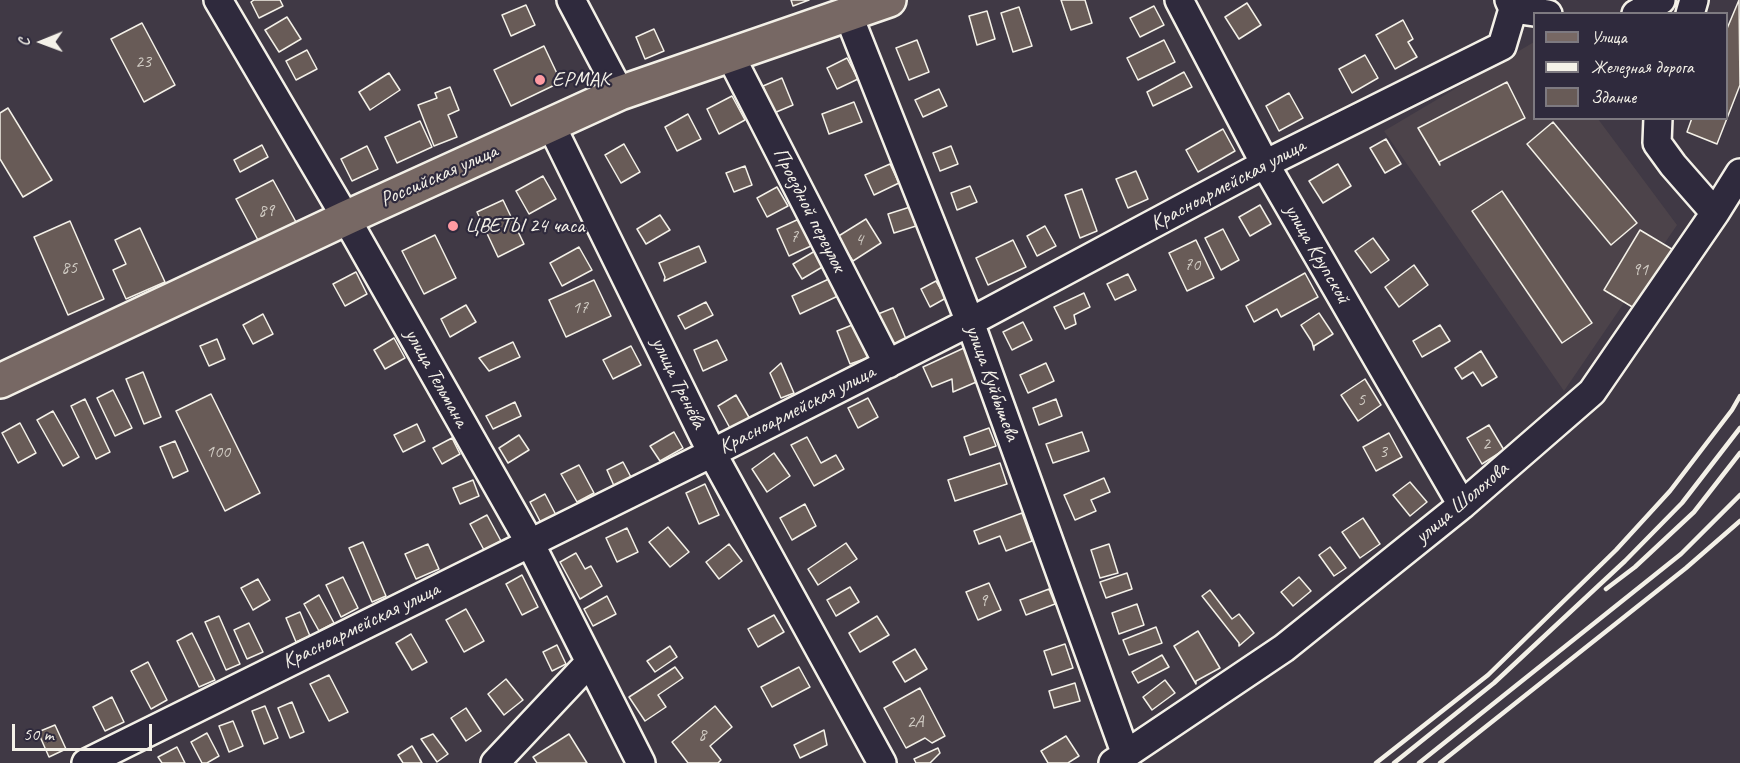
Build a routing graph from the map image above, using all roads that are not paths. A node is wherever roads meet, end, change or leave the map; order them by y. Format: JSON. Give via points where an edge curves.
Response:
{"nodes":[{"id":1,"x":218,"y":0,"type":"edge"},
{"id":2,"x":571,"y":0,"type":"edge"},
{"id":3,"x":1179,"y":0,"type":"edge"},
{"id":4,"x":1661,"y":0,"type":"edge"},
{"id":5,"x":871,"y":5,"type":"edge"},
{"id":6,"x":1511,"y":5,"type":"edge"},
{"id":7,"x":1540,"y":12,"type":"edge"},
{"id":8,"x":1640,"y":12,"type":"edge"},
{"id":9,"x":730,"y":56,"type":"junction"},
{"id":10,"x":621,"y":93,"type":"junction"},
{"id":11,"x":1659,"y":120,"type":"edge"},
{"id":12,"x":551,"y":125,"type":"junction"},
{"id":13,"x":1265,"y":164,"type":"junction"},
{"id":14,"x":1740,"y":173,"type":"edge"},
{"id":15,"x":1715,"y":213,"type":"junction"},
{"id":16,"x":346,"y":218,"type":"junction"},
{"id":17,"x":970,"y":322,"type":"junction"},
{"id":18,"x":888,"y":364,"type":"junction"},
{"id":19,"x":0,"y":381,"type":"edge"},
{"id":20,"x":712,"y":453,"type":"junction"},
{"id":21,"x":1462,"y":505,"type":"junction"},
{"id":22,"x":530,"y":543,"type":"junction"},
{"id":23,"x":589,"y":663,"type":"junction"},
{"id":24,"x":1120,"y":759,"type":"edge"},
{"id":25,"x":86,"y":763,"type":"edge"},
{"id":26,"x":495,"y":763,"type":"edge"},
{"id":27,"x":641,"y":763,"type":"edge"},
{"id":28,"x":882,"y":763,"type":"edge"}],
"edges":[{"from":1,"to":16,"type":"street","name":"улица Тельмана"},
{"from":2,"to":10,"type":"street"},
{"from":3,"to":13,"type":"street","name":"улица Крупской"},
{"from":4,"to":8,"type":"street"},
{"from":5,"to":9,"type":"main road","name":"Российская улица"},
{"from":5,"to":17,"type":"street","name":"улица Куйбышева"},
{"from":6,"to":7,"type":"street"},
{"from":6,"to":13,"type":"street","name":"Красноармейская улица","via":[[1502,46]]},
{"from":9,"to":10,"type":"main road","name":"Российская улица"},
{"from":9,"to":18,"type":"street","name":"Проездной переулок"},
{"from":10,"to":12,"type":"main road","name":"Российская улица"},
{"from":11,"to":15,"type":"street","via":[[1657,143]]},
{"from":12,"to":16,"type":"main road","name":"Российская улица"},
{"from":12,"to":20,"type":"street","name":"улица Тренёва"},
{"from":13,"to":17,"type":"street","name":"Красноармейская улица"},
{"from":13,"to":21,"type":"street","name":"улица Крупской"},
{"from":14,"to":15,"type":"street","name":"улица Шолохова"},
{"from":15,"to":21,"type":"street","name":"улица Шолохова","via":[[1592,392]]},
{"from":16,"to":19,"type":"main road","name":"Российская улица"},
{"from":16,"to":22,"type":"street","name":"улица Тельмана"},
{"from":17,"to":18,"type":"street","name":"Красноармейская улица"},
{"from":17,"to":24,"type":"street","name":"улица Куйбышева"},
{"from":18,"to":20,"type":"street","name":"Красноармейская улица"},
{"from":20,"to":22,"type":"street","name":"Красноармейская улица"},
{"from":20,"to":28,"type":"street","name":"улица Тренёва"},
{"from":21,"to":24,"type":"street","name":"улица Шолохова","via":[[1284,648]]},
{"from":22,"to":23,"type":"street","name":"улица Тельмана"},
{"from":22,"to":25,"type":"street","name":"Красноармейская улица"},
{"from":23,"to":26,"type":"street"},
{"from":23,"to":27,"type":"street","name":"улица Тельмана"}]}
